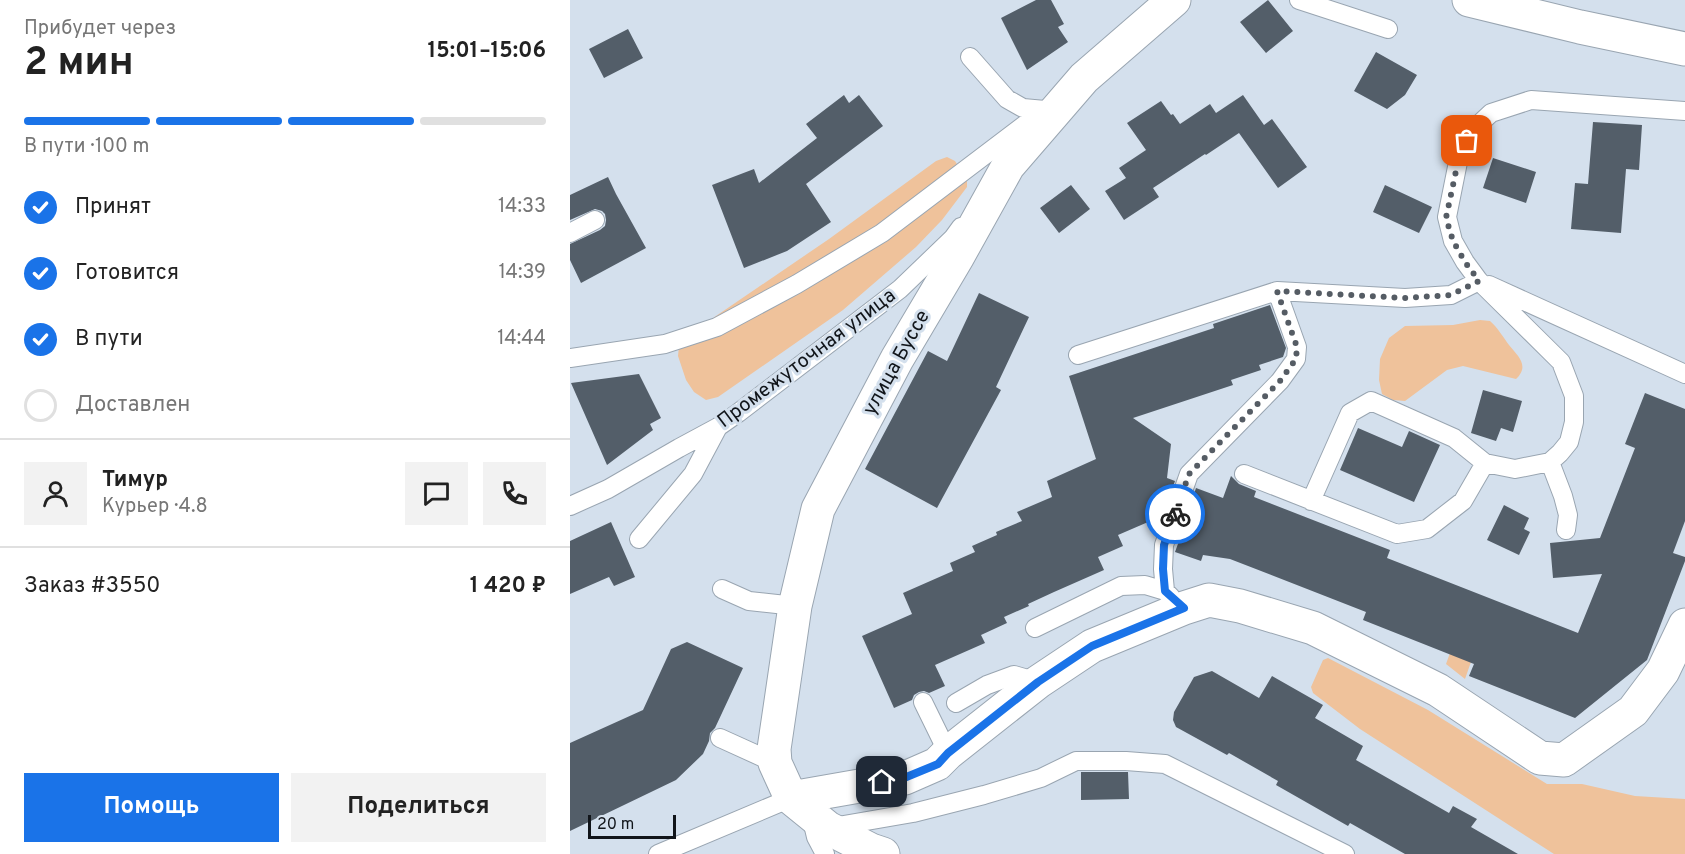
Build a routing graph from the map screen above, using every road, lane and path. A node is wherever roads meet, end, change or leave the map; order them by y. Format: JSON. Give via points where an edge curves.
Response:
{"nodes":[{"id":1,"x":1174,"y":0,"type":"edge"},
{"id":2,"x":1299,"y":0,"type":"edge"},
{"id":3,"x":1469,"y":0,"type":"edge"},
{"id":4,"x":1388,"y":29,"type":"dead end"},
{"id":5,"x":1685,"y":49,"type":"edge"},
{"id":6,"x":970,"y":57,"type":"dead end"},
{"id":7,"x":1084,"y":78,"type":"junction"},
{"id":8,"x":1045,"y":110,"type":"junction"},
{"id":9,"x":1685,"y":111,"type":"edge"},
{"id":10,"x":1008,"y":166,"type":"junction"},
{"id":11,"x":594,"y":220,"type":"dead end"},
{"id":12,"x":570,"y":233,"type":"edge"},
{"id":13,"x":1479,"y":281,"type":"junction"},
{"id":14,"x":1277,"y":291,"type":"junction"},
{"id":15,"x":1078,"y":356,"type":"dead end"},
{"id":16,"x":570,"y":358,"type":"edge"},
{"id":17,"x":1685,"y":374,"type":"edge"},
{"id":18,"x":718,"y":427,"type":"junction"},
{"id":19,"x":1550,"y":462,"type":"junction"},
{"id":20,"x":1485,"y":463,"type":"junction"},
{"id":21,"x":1244,"y":474,"type":"dead end"},
{"id":22,"x":1311,"y":501,"type":"junction"},
{"id":23,"x":570,"y":506,"type":"edge"},
{"id":24,"x":1566,"y":530,"type":"dead end"},
{"id":25,"x":639,"y":539,"type":"dead end"},
{"id":26,"x":722,"y":589,"type":"dead end"},
{"id":27,"x":1174,"y":599,"type":"junction"},
{"id":28,"x":795,"y":606,"type":"junction"},
{"id":29,"x":1685,"y":625,"type":"edge"},
{"id":30,"x":1035,"y":628,"type":"dead end"},
{"id":31,"x":1038,"y":682,"type":"junction"},
{"id":32,"x":923,"y":702,"type":"dead end"},
{"id":33,"x":956,"y":703,"type":"dead end"},
{"id":34,"x":720,"y":738,"type":"dead end"},
{"id":35,"x":948,"y":753,"type":"junction"},
{"id":36,"x":775,"y":763,"type":"junction"},
{"id":37,"x":813,"y":823,"type":"edge"},
{"id":38,"x":658,"y":854,"type":"edge"},
{"id":39,"x":883,"y":854,"type":"edge"},
{"id":40,"x":1345,"y":854,"type":"edge"}],
"edges":[{"from":1,"to":7,"type":"street","name":"улица Буссе"},
{"from":2,"to":4,"type":"lane"},
{"from":3,"to":5,"type":"street"},
{"from":6,"to":8,"type":"lane","via":[[1007,99],[1023,108]]},
{"from":7,"to":8,"type":"lane"},
{"from":7,"to":10,"type":"street","name":"улица Буссе"},
{"from":8,"to":16,"type":"lane","via":[[882,232],[717,327],[665,344]]},
{"from":9,"to":13,"type":"lane","via":[[1531,100],[1491,113],[1474,129],[1459,157],[1446,218],[1453,241]]},
{"from":10,"to":18,"type":"lane","name":"Промежуточная улица","via":[[953,238],[900,289]]},
{"from":10,"to":28,"type":"street","name":"улица Буссе","via":[[897,359],[818,509]]},
{"from":11,"to":12,"type":"lane"},
{"from":13,"to":14,"type":"lane","via":[[1451,295],[1405,298]]},
{"from":13,"to":17,"type":"lane"},
{"from":13,"to":19,"type":"lane","via":[[1561,362],[1574,396],[1574,422],[1569,441]]},
{"from":14,"to":15,"type":"lane"},
{"from":14,"to":27,"type":"lane","via":[[1297,347],[1296,359],[1280,381],[1189,474],[1164,545],[1163,569]]},
{"from":18,"to":23,"type":"lane","name":"Промежуточная улица"},
{"from":18,"to":25,"type":"lane","via":[[693,474]]},
{"from":19,"to":20,"type":"lane","via":[[1515,469]]},
{"from":19,"to":24,"type":"lane","via":[[1569,515]]},
{"from":20,"to":22,"type":"lane","via":[[1463,501],[1427,529],[1397,534]]},
{"from":20,"to":22,"type":"lane","via":[[1454,438],[1371,401],[1350,413]]},
{"from":21,"to":22,"type":"lane"},
{"from":26,"to":28,"type":"lane","via":[[749,601]]},
{"from":27,"to":29,"type":"street","via":[[1240,606],[1313,628],[1438,690],[1540,758],[1564,760],[1633,711],[1663,671]]},
{"from":27,"to":30,"type":"lane","via":[[1144,585],[1121,586]]},
{"from":27,"to":31,"type":"street"},
{"from":28,"to":36,"type":"street","name":"улица Буссе"},
{"from":31,"to":33,"type":"lane","via":[[1014,675]]},
{"from":31,"to":35,"type":"street"},
{"from":32,"to":35,"type":"lane"},
{"from":34,"to":36,"type":"lane"},
{"from":35,"to":37,"type":"street","via":[[938,764]]},
{"from":36,"to":37,"type":"street","name":"улица Буссе"},
{"from":37,"to":38,"type":"lane"},
{"from":37,"to":39,"type":"street"},
{"from":37,"to":40,"type":"lane","via":[[913,813],[1041,778],[1076,761],[1125,760],[1165,764]]}]}
